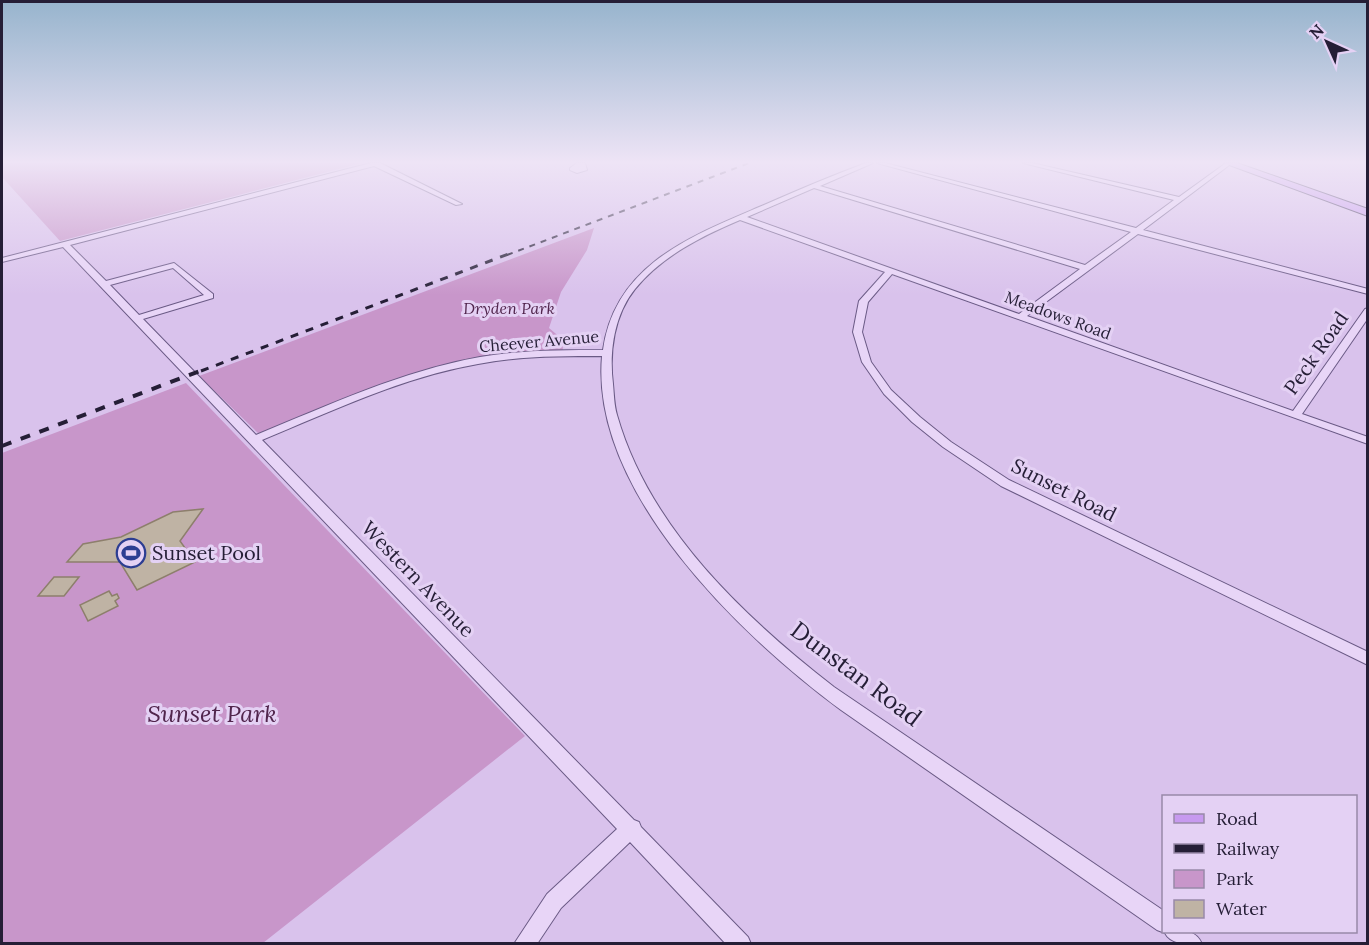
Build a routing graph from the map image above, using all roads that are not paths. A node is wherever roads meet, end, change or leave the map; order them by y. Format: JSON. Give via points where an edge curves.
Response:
{"nodes":[{"id":1,"x":204,"y":207,"type":"edge"},
{"id":2,"x":764,"y":207,"type":"edge"},
{"id":3,"x":883,"y":207,"type":"edge"},
{"id":4,"x":1046,"y":207,"type":"edge"},
{"id":5,"x":1168,"y":207,"type":"edge"},
{"id":6,"x":1352,"y":207,"type":"edge"},
{"id":7,"x":1368,"y":213,"type":"edge"},
{"id":8,"x":739,"y":218,"type":"junction"},
{"id":9,"x":1136,"y":231,"type":"junction"},
{"id":10,"x":65,"y":243,"type":"junction"},
{"id":11,"x":2,"y":260,"type":"edge"},
{"id":12,"x":1085,"y":268,"type":"junction"},
{"id":13,"x":889,"y":272,"type":"junction"},
{"id":14,"x":105,"y":284,"type":"junction"},
{"id":15,"x":1368,"y":292,"type":"edge"},
{"id":16,"x":1368,"y":311,"type":"edge"},
{"id":17,"x":1020,"y":317,"type":"junction"},
{"id":18,"x":137,"y":318,"type":"junction"},
{"id":19,"x":607,"y":353,"type":"junction"},
{"id":20,"x":1295,"y":416,"type":"junction"},
{"id":21,"x":255,"y":439,"type":"junction"},
{"id":22,"x":1368,"y":441,"type":"edge"},
{"id":23,"x":1368,"y":659,"type":"edge"},
{"id":24,"x":632,"y":828,"type":"junction"},
{"id":25,"x":1162,"y":922,"type":"edge"},
{"id":26,"x":1176,"y":933,"type":"edge"},
{"id":27,"x":524,"y":944,"type":"edge"},
{"id":28,"x":741,"y":944,"type":"edge"},
{"id":29,"x":1192,"y":944,"type":"edge"}],
"edges":[{"from":1,"to":10,"type":"street"},
{"from":2,"to":8,"type":"street","name":"Cheever Avenue"},
{"from":3,"to":12,"type":"street"},
{"from":4,"to":9,"type":"street"},
{"from":5,"to":9,"type":"street"},
{"from":6,"to":7,"type":"main road"},
{"from":8,"to":13,"type":"street","name":"Meadows Road"},
{"from":8,"to":19,"type":"street","name":"Cheever Avenue","via":[[682,245],[647,271],[619,308],[609,332]]},
{"from":9,"to":12,"type":"street"},
{"from":9,"to":15,"type":"street"},
{"from":10,"to":11,"type":"street"},
{"from":10,"to":14,"type":"street","name":"Western Avenue"},
{"from":12,"to":17,"type":"street"},
{"from":13,"to":17,"type":"street","name":"Meadows Road"},
{"from":13,"to":23,"type":"street","name":"Sunset Road","via":[[862,298],[855,317],[858,341],[876,376],[920,425],[1005,483]]},
{"from":14,"to":18,"type":"street","name":"Western Avenue"},
{"from":14,"to":18,"type":"street","via":[[174,265],[210,296]]},
{"from":16,"to":20,"type":"street","name":"Peck Road"},
{"from":17,"to":20,"type":"street","name":"Meadows Road"},
{"from":18,"to":21,"type":"street","name":"Western Avenue"},
{"from":19,"to":21,"type":"street","name":"Cheever Avenue","via":[[539,354],[462,364],[395,383]]},
{"from":19,"to":25,"type":"street","name":"Dunstan Road","via":[[605,394],[614,432],[633,474],[663,522],[714,588],[813,680]]},
{"from":20,"to":22,"type":"street","name":"Meadows Road"},
{"from":21,"to":24,"type":"street","name":"Western Avenue"},
{"from":24,"to":27,"type":"street","via":[[554,901]]},
{"from":24,"to":28,"type":"street","name":"Western Avenue"},
{"from":26,"to":29,"type":"street"}]}
